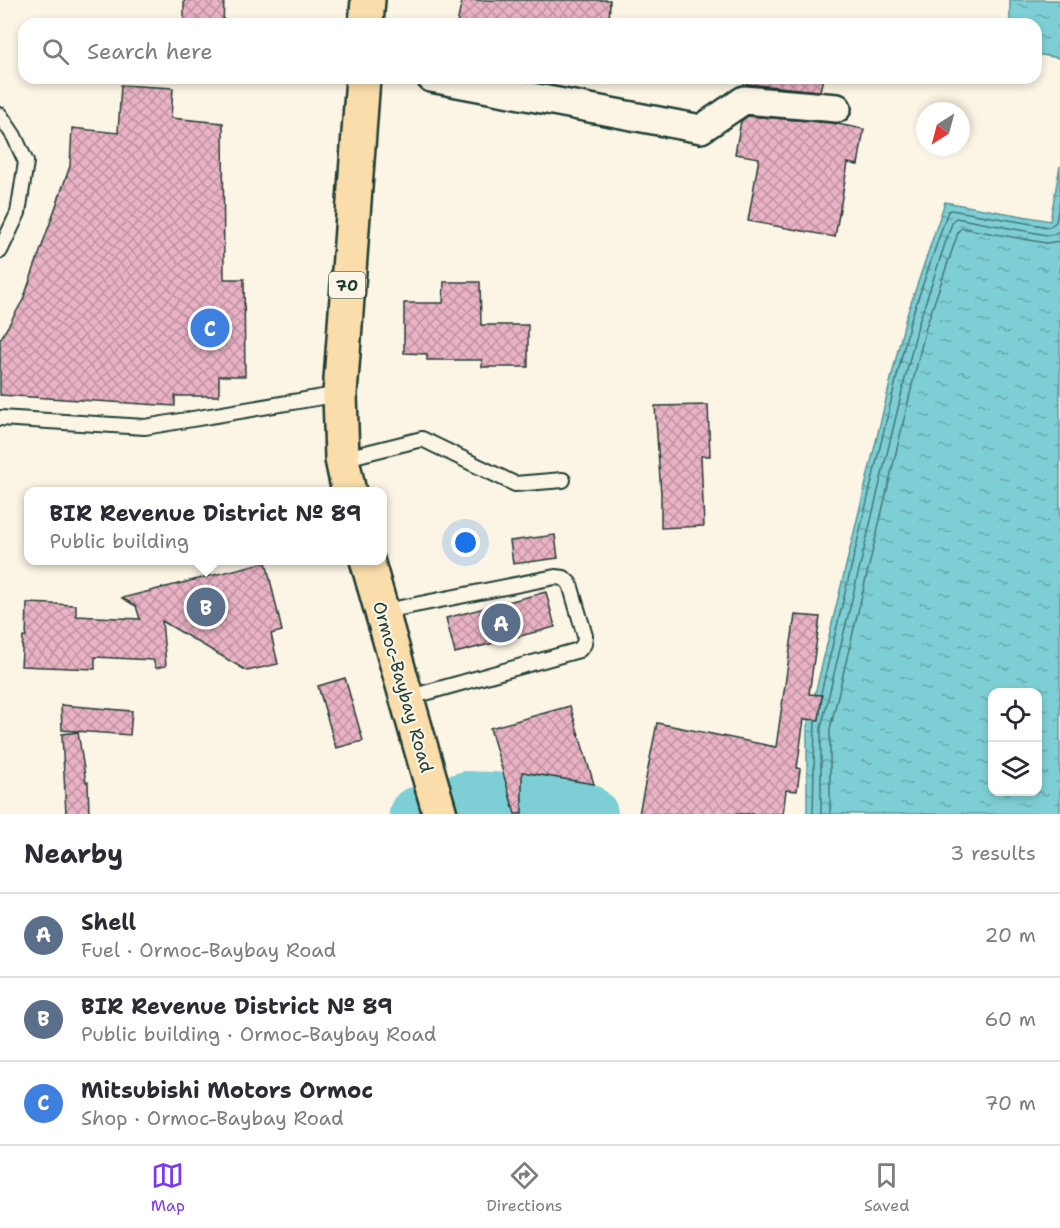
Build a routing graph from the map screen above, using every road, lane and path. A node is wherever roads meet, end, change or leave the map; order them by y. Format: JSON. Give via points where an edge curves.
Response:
{"nodes":[{"id":1,"x":368,"y":0,"type":"edge"},
{"id":2,"x":366,"y":18,"type":"edge"},
{"id":3,"x":362,"y":84,"type":"edge"},
{"id":4,"x":463,"y":84,"type":"edge"},
{"id":5,"x":837,"y":108,"type":"dead end"},
{"id":6,"x":0,"y":115,"type":"edge"},
{"id":7,"x":0,"y":251,"type":"edge"},
{"id":8,"x":340,"y":394,"type":"junction"},
{"id":9,"x":0,"y":418,"type":"edge"},
{"id":10,"x":342,"y":459,"type":"junction"},
{"id":11,"x":563,"y":480,"type":"dead end"},
{"id":12,"x":348,"y":487,"type":"edge"},
{"id":13,"x":368,"y":565,"type":"edge"},
{"id":14,"x":381,"y":612,"type":"junction"},
{"id":15,"x":407,"y":698,"type":"junction"},
{"id":16,"x":437,"y":802,"type":"edge"}],
"edges":[{"from":1,"to":2,"type":"highway"},
{"from":3,"to":8,"type":"highway","number":"70"},
{"from":4,"to":5,"type":"street","via":[[701,129],[744,100]]},
{"from":6,"to":7,"type":"lane","via":[[26,162],[18,213]]},
{"from":8,"to":9,"type":"lane","via":[[145,427]]},
{"from":8,"to":10,"type":"highway","number":"70"},
{"from":10,"to":11,"type":"lane","via":[[422,439],[514,484]]},
{"from":10,"to":12,"type":"highway","number":"70"},
{"from":13,"to":14,"type":"highway","name":"Ormoc-Baybay Road"},
{"from":14,"to":15,"type":"highway","name":"Ormoc-Baybay Road"},
{"from":14,"to":15,"type":"lane","via":[[555,577],[570,584],[585,636],[579,651]]},
{"from":15,"to":16,"type":"highway","name":"Ormoc-Baybay Road"}]}
